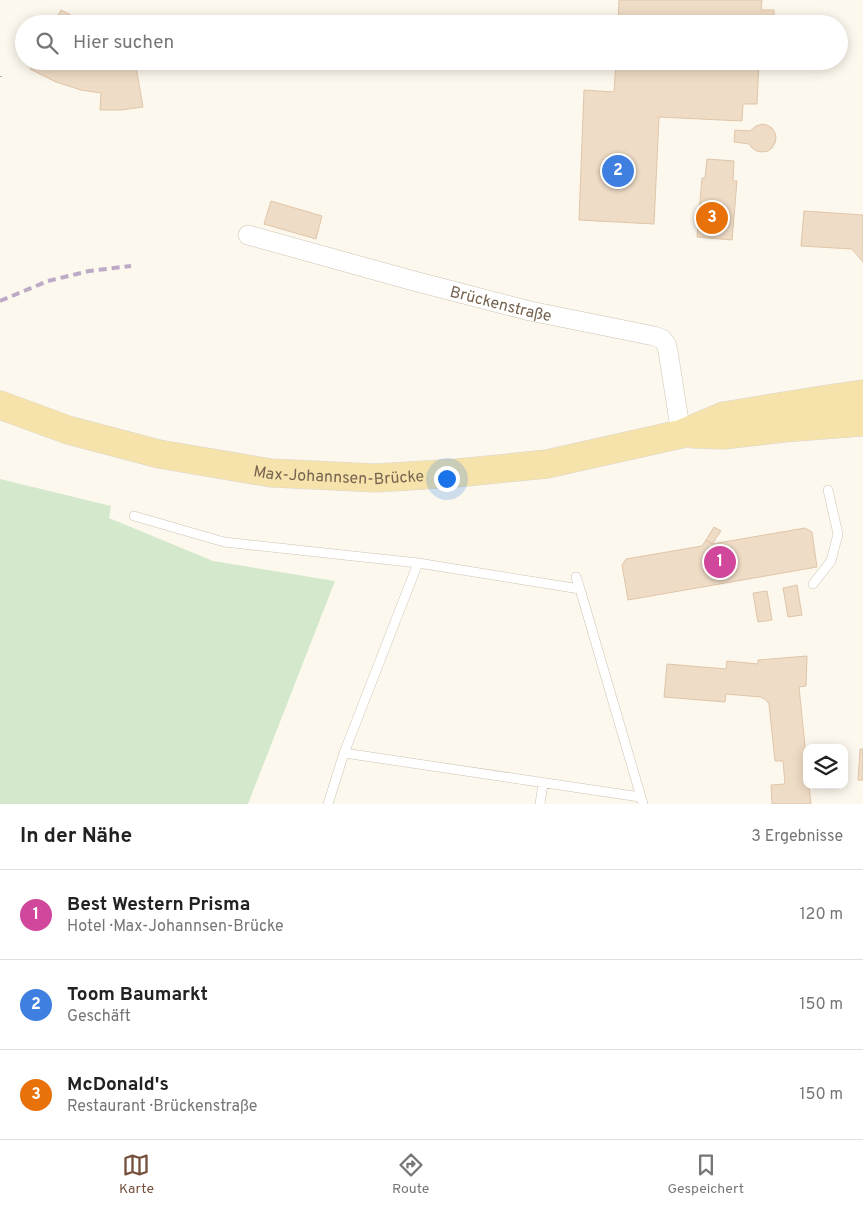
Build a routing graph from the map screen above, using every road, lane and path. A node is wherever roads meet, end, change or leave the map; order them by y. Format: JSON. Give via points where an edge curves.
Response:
{"nodes":[{"id":1,"x":248,"y":235,"type":"dead end"},
{"id":2,"x":863,"y":394,"type":"edge"},
{"id":3,"x":0,"y":405,"type":"edge"},
{"id":4,"x":863,"y":422,"type":"edge"},
{"id":5,"x":681,"y":434,"type":"junction"},
{"id":6,"x":828,"y":490,"type":"dead end"},
{"id":7,"x":134,"y":516,"type":"dead end"},
{"id":8,"x":418,"y":563,"type":"junction"},
{"id":9,"x":576,"y":577,"type":"dead end"},
{"id":10,"x":813,"y":584,"type":"dead end"},
{"id":11,"x":580,"y":589,"type":"junction"},
{"id":12,"x":344,"y":753,"type":"junction"},
{"id":13,"x":544,"y":783,"type":"junction"},
{"id":14,"x":642,"y":800,"type":"edge"},
{"id":15,"x":328,"y":804,"type":"edge"},
{"id":16,"x":540,"y":804,"type":"edge"}],
"edges":[{"from":1,"to":5,"type":"street","name":"Brückenstraße","via":[[414,282],[662,339],[668,351]]},
{"from":2,"to":5,"type":"main road","name":"Max-Johannsen-Brücke","via":[[724,416]]},
{"from":3,"to":5,"type":"main road","name":"Max-Johannsen-Brücke","via":[[68,430],[159,454],[271,473],[376,478],[547,464]]},
{"from":4,"to":5,"type":"main road","name":"Max-Johannsen-Brücke","via":[[724,435]]},
{"from":6,"to":10,"type":"lane","via":[[838,534],[831,561]]},
{"from":7,"to":8,"type":"lane","via":[[224,542]]},
{"from":8,"to":11,"type":"lane"},
{"from":8,"to":12,"type":"lane"},
{"from":9,"to":11,"type":"lane"},
{"from":11,"to":14,"type":"lane"},
{"from":12,"to":13,"type":"lane"},
{"from":12,"to":15,"type":"lane"},
{"from":13,"to":14,"type":"lane"},
{"from":13,"to":16,"type":"lane"}]}
